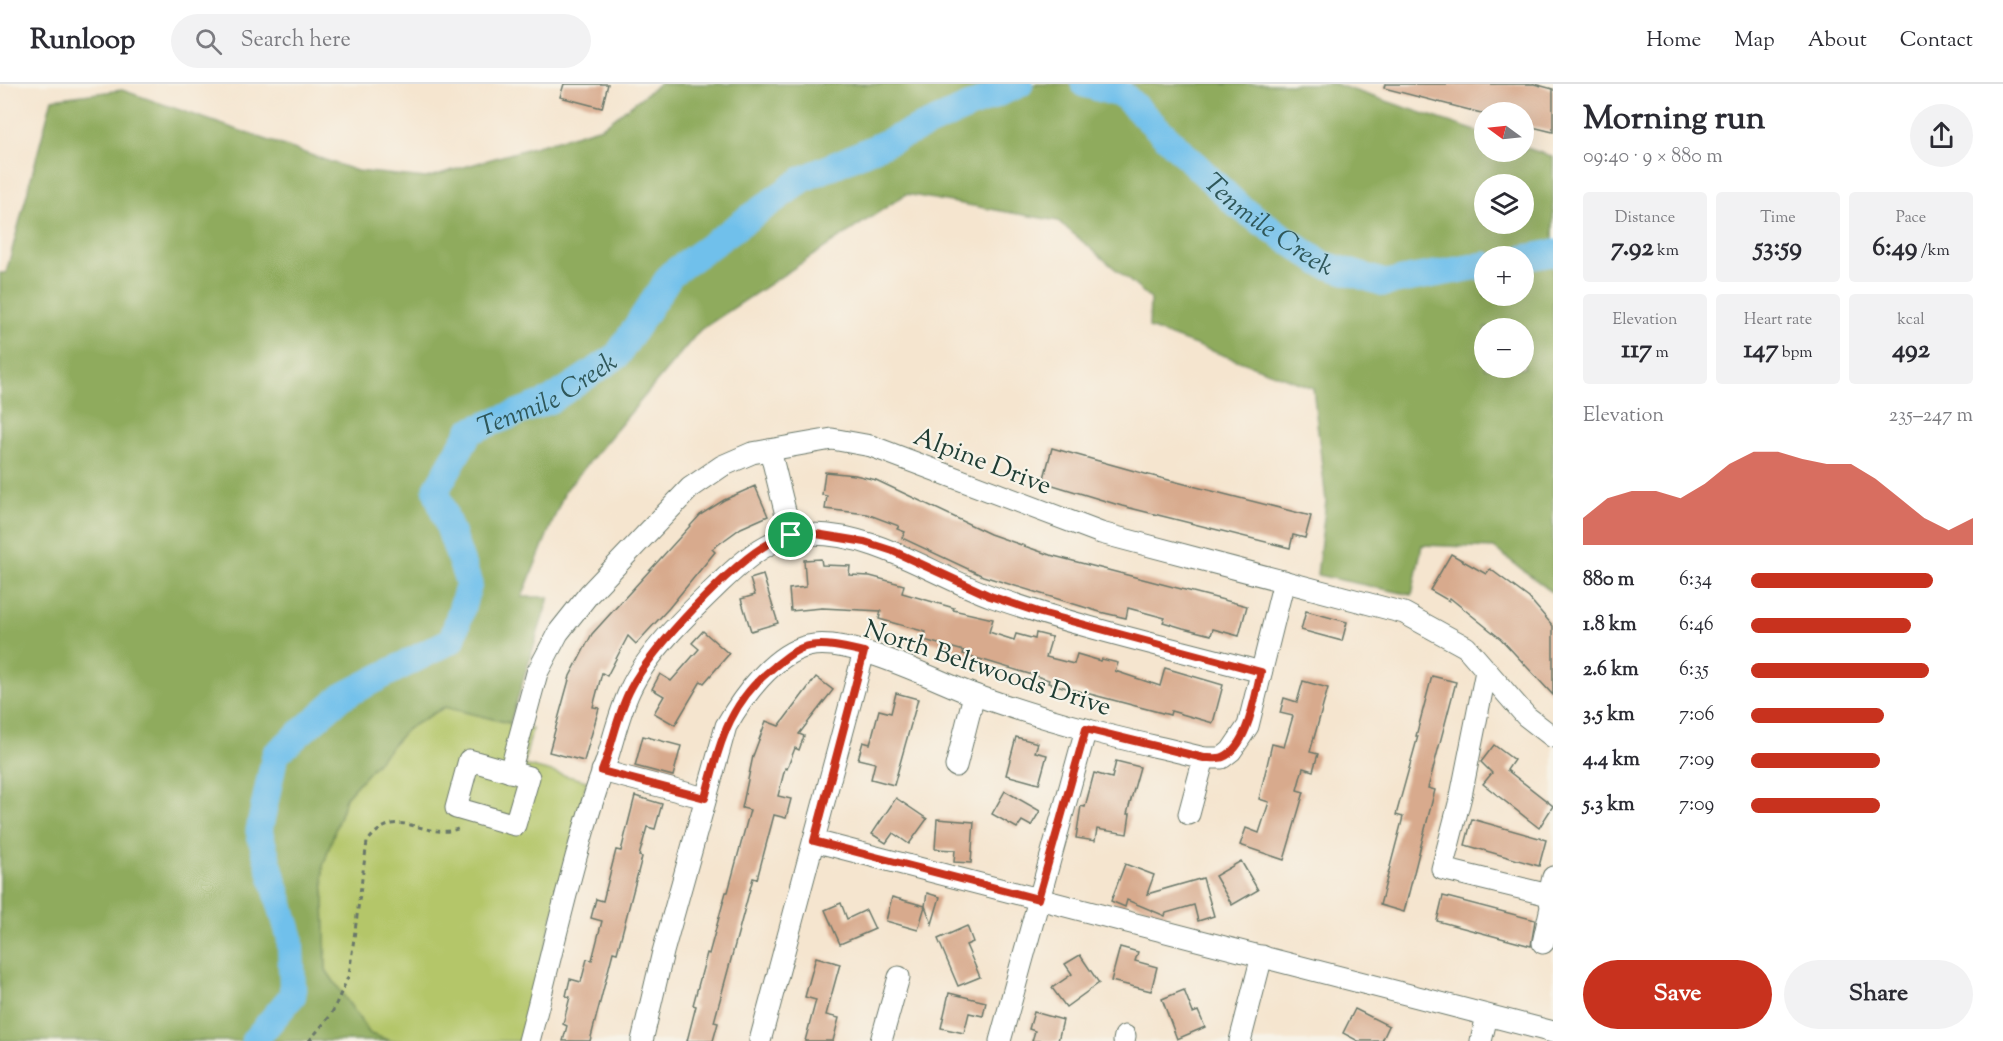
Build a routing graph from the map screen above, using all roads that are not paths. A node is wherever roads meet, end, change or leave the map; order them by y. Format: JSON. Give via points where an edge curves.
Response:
{"nodes":[{"id":1,"x":770,"y":450,"type":"junction"},
{"id":2,"x":791,"y":535,"type":"junction"},
{"id":3,"x":1284,"y":581,"type":"junction"},
{"id":4,"x":864,"y":652,"type":"junction"},
{"id":5,"x":1486,"y":671,"type":"junction"},
{"id":6,"x":1261,"y":672,"type":"junction"},
{"id":7,"x":974,"y":695,"type":"junction"},
{"id":8,"x":1086,"y":729,"type":"junction"},
{"id":9,"x":1553,"y":737,"type":"edge"},
{"id":10,"x":1204,"y":758,"type":"junction"},
{"id":11,"x":956,"y":766,"type":"dead end"},
{"id":12,"x":602,"y":771,"type":"junction"},
{"id":13,"x":510,"y":772,"type":"junction"},
{"id":14,"x":705,"y":798,"type":"junction"},
{"id":15,"x":1189,"y":814,"type":"dead end"},
{"id":16,"x":814,"y":841,"type":"junction"},
{"id":17,"x":1551,"y":886,"type":"edge"},
{"id":18,"x":1038,"y":899,"type":"junction"},
{"id":19,"x":1543,"y":943,"type":"dead end"},
{"id":20,"x":1262,"y":956,"type":"junction"},
{"id":21,"x":899,"y":977,"type":"dead end"},
{"id":22,"x":1487,"y":1016,"type":"junction"},
{"id":23,"x":1553,"y":1032,"type":"edge"},
{"id":24,"x":529,"y":1041,"type":"edge"},
{"id":25,"x":642,"y":1041,"type":"edge"},
{"id":26,"x":760,"y":1041,"type":"edge"},
{"id":27,"x":881,"y":1041,"type":"edge"},
{"id":28,"x":1000,"y":1041,"type":"edge"},
{"id":29,"x":1240,"y":1041,"type":"edge"},
{"id":30,"x":1481,"y":1041,"type":"edge"}],
"edges":[{"from":1,"to":2,"type":"street"},
{"from":1,"to":3,"type":"street","name":"Alpine Drive","via":[[832,439],[872,446],[1101,533]]},
{"from":1,"to":13,"type":"street","name":"Alpine Drive","via":[[722,466],[690,488],[589,594],[558,633],[537,673]]},
{"from":2,"to":6,"type":"street","via":[[810,533],[865,542],[990,596],[1041,613]]},
{"from":2,"to":12,"type":"street","via":[[746,558],[643,668],[630,689]]},
{"from":3,"to":5,"type":"street","name":"Alpine Drive","via":[[1404,613],[1466,647]]},
{"from":3,"to":6,"type":"street","name":"North Beltwoods Drive"},
{"from":4,"to":7,"type":"street","name":"North Beltwoods Drive"},
{"from":4,"to":14,"type":"street","name":"North Beltwoods Drive","via":[[831,645],[808,646],[764,675],[742,697],[726,726]]},
{"from":4,"to":16,"type":"street"},
{"from":5,"to":9,"type":"street","name":"Alpine Drive","via":[[1526,716]]},
{"from":5,"to":17,"type":"street","via":[[1442,869]]},
{"from":6,"to":10,"type":"street","name":"North Beltwoods Drive","via":[[1248,726],[1222,758]]},
{"from":7,"to":8,"type":"street","name":"North Beltwoods Drive"},
{"from":7,"to":11,"type":"street"},
{"from":8,"to":10,"type":"street","name":"North Beltwoods Drive"},
{"from":8,"to":18,"type":"street"},
{"from":10,"to":15,"type":"street"},
{"from":12,"to":14,"type":"street"},
{"from":12,"to":24,"type":"street"},
{"from":13,"to":13,"type":"street","via":[[469,760],[456,808],[515,825],[528,777]]},
{"from":14,"to":25,"type":"street","name":"North Beltwoods Drive"},
{"from":16,"to":18,"type":"street"},
{"from":16,"to":26,"type":"street"},
{"from":17,"to":19,"type":"street"},
{"from":18,"to":20,"type":"street"},
{"from":18,"to":28,"type":"street"},
{"from":20,"to":22,"type":"street"},
{"from":20,"to":29,"type":"street"},
{"from":21,"to":27,"type":"street"},
{"from":22,"to":23,"type":"street"},
{"from":22,"to":30,"type":"street"}]}
